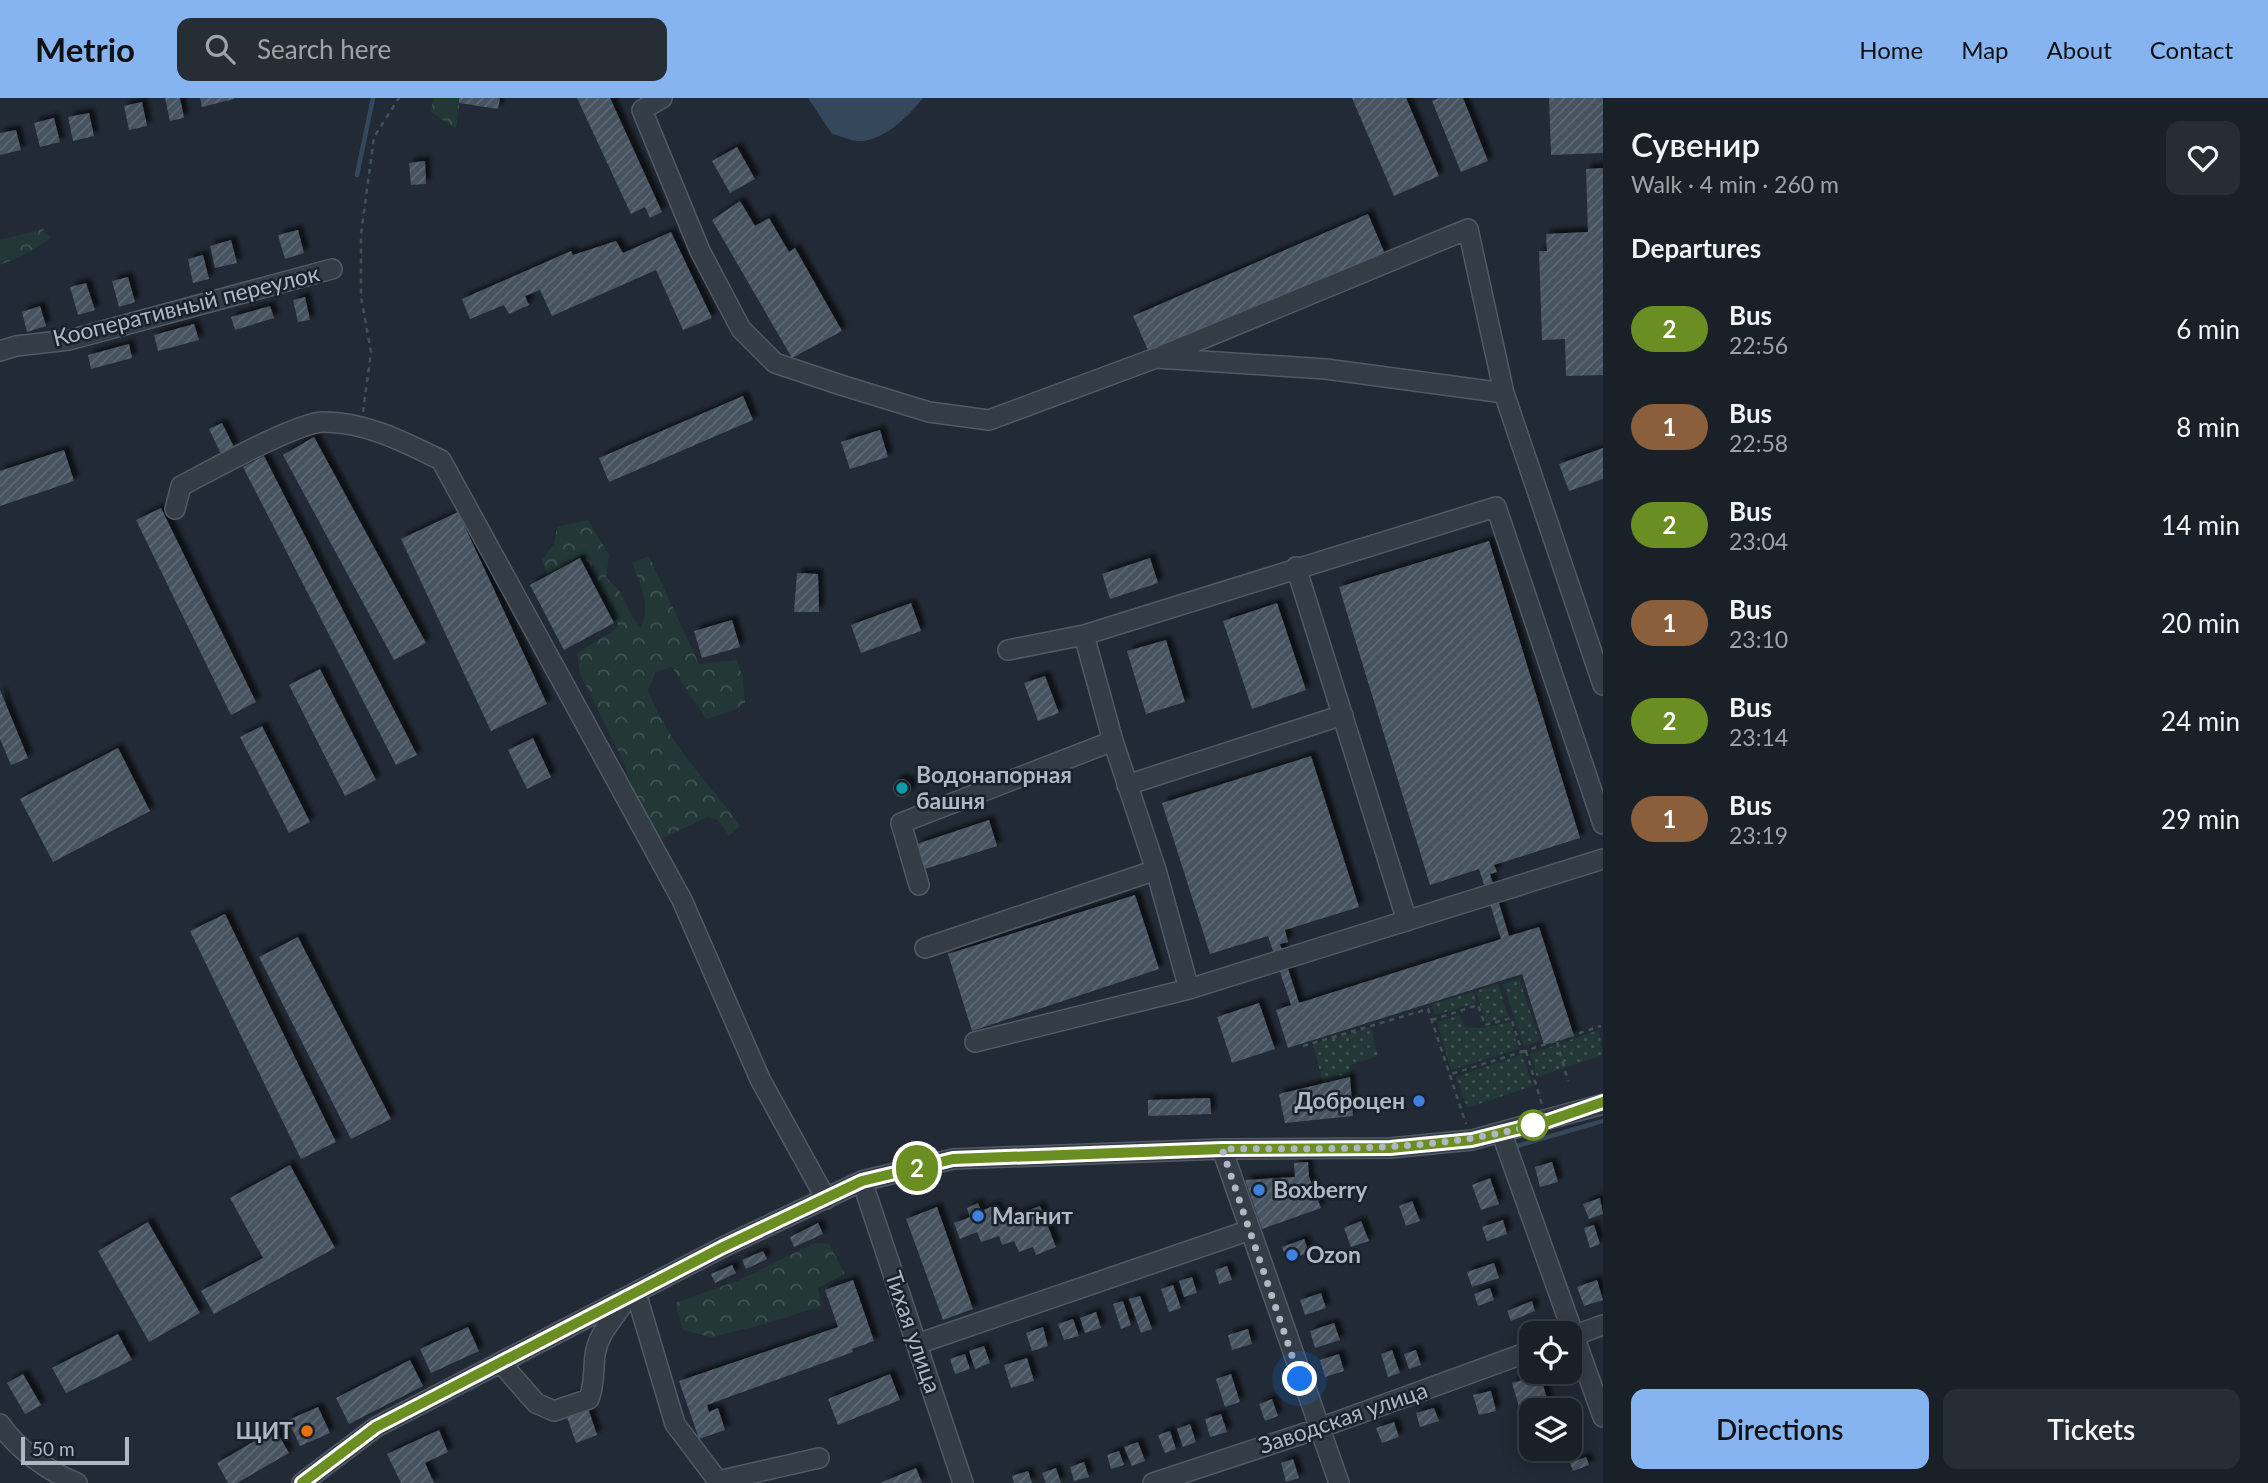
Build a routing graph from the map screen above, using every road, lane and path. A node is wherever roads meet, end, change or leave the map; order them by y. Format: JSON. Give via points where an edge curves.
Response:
{"nodes":[{"id":1,"x":399,"y":98,"type":"edge"},
{"id":2,"x":662,"y":98,"type":"edge"},
{"id":3,"x":332,"y":269,"type":"dead end"},
{"id":4,"x":0,"y":351,"type":"edge"},
{"id":5,"x":1156,"y":358,"type":"junction"},
{"id":6,"x":1504,"y":393,"type":"junction"},
{"id":7,"x":361,"y":429,"type":"junction"},
{"id":8,"x":174,"y":509,"type":"dead end"},
{"id":9,"x":1296,"y":567,"type":"junction"},
{"id":10,"x":1084,"y":635,"type":"junction"},
{"id":11,"x":1008,"y":650,"type":"dead end"},
{"id":12,"x":1603,"y":685,"type":"edge"},
{"id":13,"x":1343,"y":715,"type":"junction"},
{"id":14,"x":1113,"y":741,"type":"junction"},
{"id":15,"x":1127,"y":785,"type":"junction"},
{"id":16,"x":1603,"y":824,"type":"edge"},
{"id":17,"x":1603,"y":859,"type":"edge"},
{"id":18,"x":1156,"y":870,"type":"junction"},
{"id":19,"x":919,"y":885,"type":"dead end"},
{"id":20,"x":1407,"y":921,"type":"junction"},
{"id":21,"x":925,"y":948,"type":"dead end"},
{"id":22,"x":1189,"y":989,"type":"junction"},
{"id":23,"x":1432,"y":1020,"type":"junction"},
{"id":24,"x":1601,"y":1026,"type":"dead end"},
{"id":25,"x":975,"y":1042,"type":"dead end"},
{"id":26,"x":1557,"y":1042,"type":"junction"},
{"id":27,"x":1303,"y":1046,"type":"dead end"},
{"id":28,"x":1524,"y":1052,"type":"junction"},
{"id":29,"x":1450,"y":1075,"type":"junction"},
{"id":30,"x":1568,"y":1081,"type":"dead end"},
{"id":31,"x":1601,"y":1104,"type":"edge"},
{"id":32,"x":1548,"y":1121,"type":"junction"},
{"id":33,"x":1502,"y":1134,"type":"junction"},
{"id":34,"x":1472,"y":1140,"type":"junction"},
{"id":35,"x":1222,"y":1149,"type":"junction"},
{"id":36,"x":862,"y":1181,"type":"junction"},
{"id":37,"x":826,"y":1199,"type":"junction"},
{"id":38,"x":1250,"y":1230,"type":"junction"},
{"id":39,"x":631,"y":1295,"type":"junction"},
{"id":40,"x":1567,"y":1321,"type":"edge"},
{"id":41,"x":1603,"y":1325,"type":"edge"},
{"id":42,"x":570,"y":1327,"type":"junction"},
{"id":43,"x":1582,"y":1332,"type":"edge"},
{"id":44,"x":917,"y":1344,"type":"junction"},
{"id":45,"x":595,"y":1354,"type":"junction"},
{"id":46,"x":1519,"y":1355,"type":"edge"},
{"id":47,"x":1582,"y":1362,"type":"edge"},
{"id":48,"x":501,"y":1363,"type":"junction"},
{"id":49,"x":1603,"y":1417,"type":"edge"},
{"id":50,"x":0,"y":1424,"type":"edge"},
{"id":51,"x":1318,"y":1429,"type":"junction"},
{"id":52,"x":819,"y":1458,"type":"dead end"},
{"id":53,"x":77,"y":1483,"type":"edge"},
{"id":54,"x":302,"y":1483,"type":"edge"},
{"id":55,"x":963,"y":1483,"type":"edge"},
{"id":56,"x":1153,"y":1483,"type":"edge"},
{"id":57,"x":1339,"y":1483,"type":"edge"}],
"edges":[{"from":1,"to":7,"type":"path","via":[[374,137],[361,234],[361,297],[371,352]]},
{"from":2,"to":5,"type":"street","via":[[642,110],[700,251],[741,329],[775,363],[929,412],[989,420]]},
{"from":3,"to":4,"type":"street","name":"Кооперативный переулок","via":[[69,340]]},
{"from":5,"to":6,"type":"street","via":[[1326,369]]},
{"from":5,"to":6,"type":"street","via":[[1468,229]]},
{"from":6,"to":12,"type":"street"},
{"from":7,"to":8,"type":"street","via":[[322,421],[269,442],[181,486]]},
{"from":7,"to":37,"type":"street","via":[[386,433],[441,460],[682,900],[760,1079]]},
{"from":9,"to":10,"type":"street"},
{"from":9,"to":13,"type":"street"},
{"from":9,"to":16,"type":"street","via":[[1496,507]]},
{"from":10,"to":11,"type":"street"},
{"from":10,"to":14,"type":"street"},
{"from":13,"to":15,"type":"street"},
{"from":13,"to":20,"type":"street"},
{"from":14,"to":15,"type":"street"},
{"from":14,"to":19,"type":"street","via":[[901,822]]},
{"from":15,"to":18,"type":"street"},
{"from":17,"to":20,"type":"street"},
{"from":18,"to":21,"type":"street"},
{"from":18,"to":22,"type":"street"},
{"from":20,"to":22,"type":"street"},
{"from":22,"to":25,"type":"street"},
{"from":23,"to":27,"type":"path","via":[[1428,1009]]},
{"from":23,"to":28,"type":"path","via":[[1478,1005],[1485,1025],[1511,1018]]},
{"from":23,"to":29,"type":"path"},
{"from":24,"to":26,"type":"path"},
{"from":26,"to":28,"type":"path"},
{"from":26,"to":30,"type":"path"},
{"from":28,"to":29,"type":"path"},
{"from":28,"to":32,"type":"path"},
{"from":29,"to":34,"type":"path"},
{"from":31,"to":32,"type":"street"},
{"from":32,"to":33,"type":"street"},
{"from":33,"to":34,"type":"street"},
{"from":33,"to":40,"type":"street"},
{"from":34,"to":35,"type":"street","via":[[1390,1148]]},
{"from":35,"to":36,"type":"street","via":[[953,1159]]},
{"from":35,"to":38,"type":"street"},
{"from":36,"to":37,"type":"street"},
{"from":36,"to":44,"type":"street","name":"Тихая улица"},
{"from":37,"to":39,"type":"street"},
{"from":38,"to":44,"type":"street"},
{"from":38,"to":51,"type":"street"},
{"from":39,"to":42,"type":"street"},
{"from":39,"to":45,"type":"street","via":[[603,1330]]},
{"from":39,"to":52,"type":"street","via":[[675,1424],[718,1481]]},
{"from":41,"to":43,"type":"street"},
{"from":42,"to":45,"type":"street","via":[[590,1342]]},
{"from":42,"to":48,"type":"street"},
{"from":44,"to":55,"type":"street","name":"Тихая улица"},
{"from":45,"to":48,"type":"street","via":[[595,1382],[589,1399],[554,1411],[536,1403]]},
{"from":46,"to":51,"type":"street","name":"Заводская улица"},
{"from":47,"to":49,"type":"street"},
{"from":48,"to":54,"type":"street","via":[[376,1427]]},
{"from":50,"to":53,"type":"street","via":[[35,1458]]},
{"from":51,"to":56,"type":"street","name":"Заводская улица"},
{"from":51,"to":57,"type":"street"}]}
